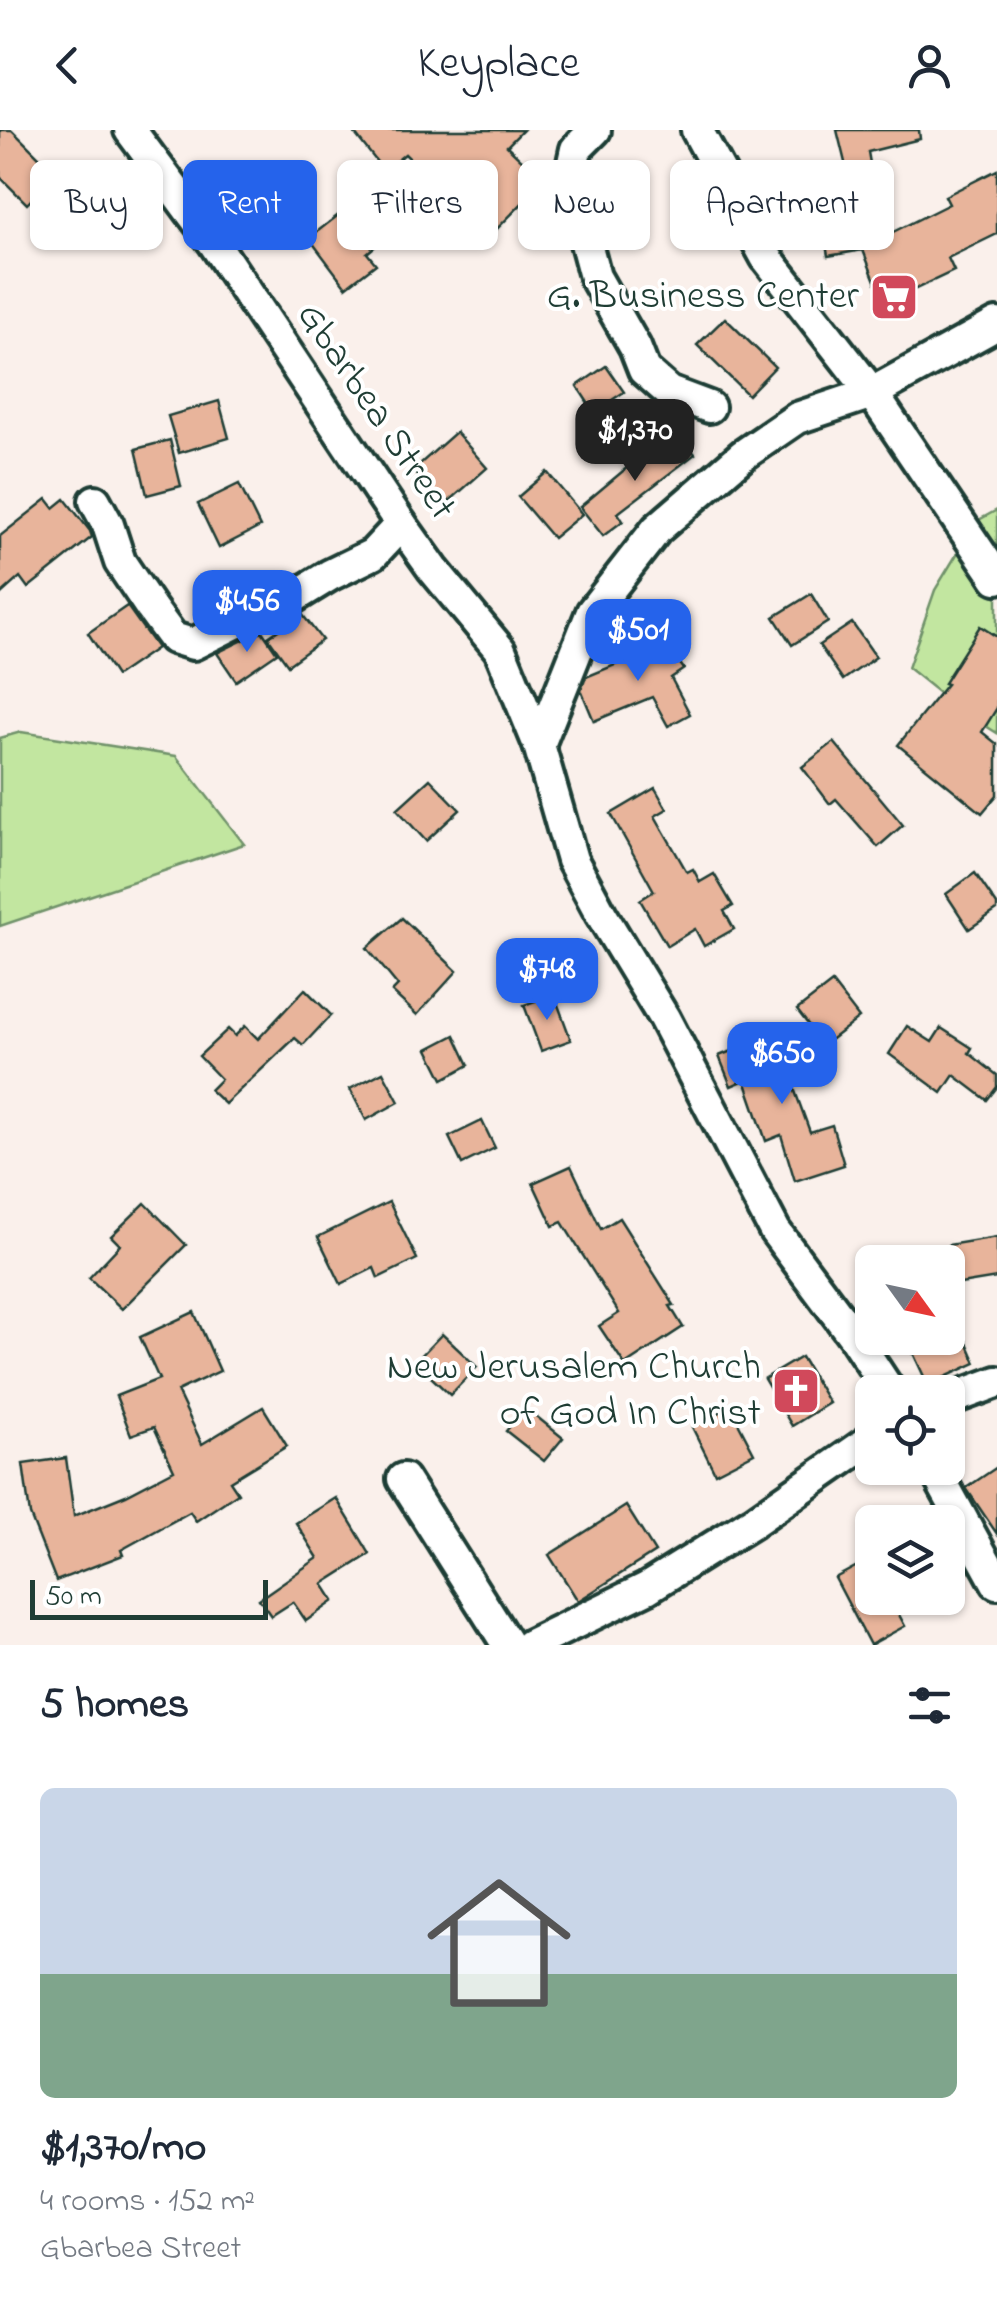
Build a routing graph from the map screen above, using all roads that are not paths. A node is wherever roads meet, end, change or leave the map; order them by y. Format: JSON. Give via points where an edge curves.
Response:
{"nodes":[{"id":1,"x":130,"y":130,"type":"edge"},
{"id":2,"x":595,"y":130,"type":"edge"},
{"id":3,"x":697,"y":130,"type":"edge"},
{"id":4,"x":997,"y":324,"type":"edge"},
{"id":5,"x":872,"y":393,"type":"junction"},
{"id":6,"x":709,"y":407,"type":"dead end"},
{"id":7,"x":95,"y":501,"type":"dead end"},
{"id":8,"x":400,"y":524,"type":"junction"},
{"id":9,"x":997,"y":578,"type":"edge"},
{"id":10,"x":539,"y":745,"type":"junction"},
{"id":11,"x":879,"y":1375,"type":"edge"},
{"id":12,"x":997,"y":1382,"type":"edge"},
{"id":13,"x":965,"y":1394,"type":"edge"},
{"id":14,"x":855,"y":1451,"type":"edge"},
{"id":15,"x":404,"y":1479,"type":"dead end"},
{"id":16,"x":943,"y":1485,"type":"edge"},
{"id":17,"x":997,"y":1582,"type":"edge"},
{"id":18,"x":508,"y":1645,"type":"edge"},
{"id":19,"x":530,"y":1645,"type":"edge"}],
"edges":[{"from":1,"to":8,"type":"street","name":"Gbarbea Street","via":[[214,243]]},
{"from":2,"to":6,"type":"street","via":[[576,149],[568,186],[595,278],[644,370],[669,392]]},
{"from":3,"to":5,"type":"street","via":[[766,258]]},
{"from":4,"to":5,"type":"street"},
{"from":5,"to":9,"type":"street"},
{"from":5,"to":10,"type":"street","via":[[797,418],[657,529],[592,612]]},
{"from":7,"to":8,"type":"street","via":[[120,562],[150,608],[173,638],[193,644],[373,554]]},
{"from":8,"to":10,"type":"street","name":"Gbarbea Street","via":[[500,650]]},
{"from":10,"to":11,"type":"street","name":"Gbarbea Street","via":[[572,860],[601,914],[664,1018],[775,1231]]},
{"from":12,"to":13,"type":"street"},
{"from":14,"to":19,"type":"street","via":[[646,1588]]},
{"from":15,"to":18,"type":"street"},
{"from":16,"to":17,"type":"street"}]}
